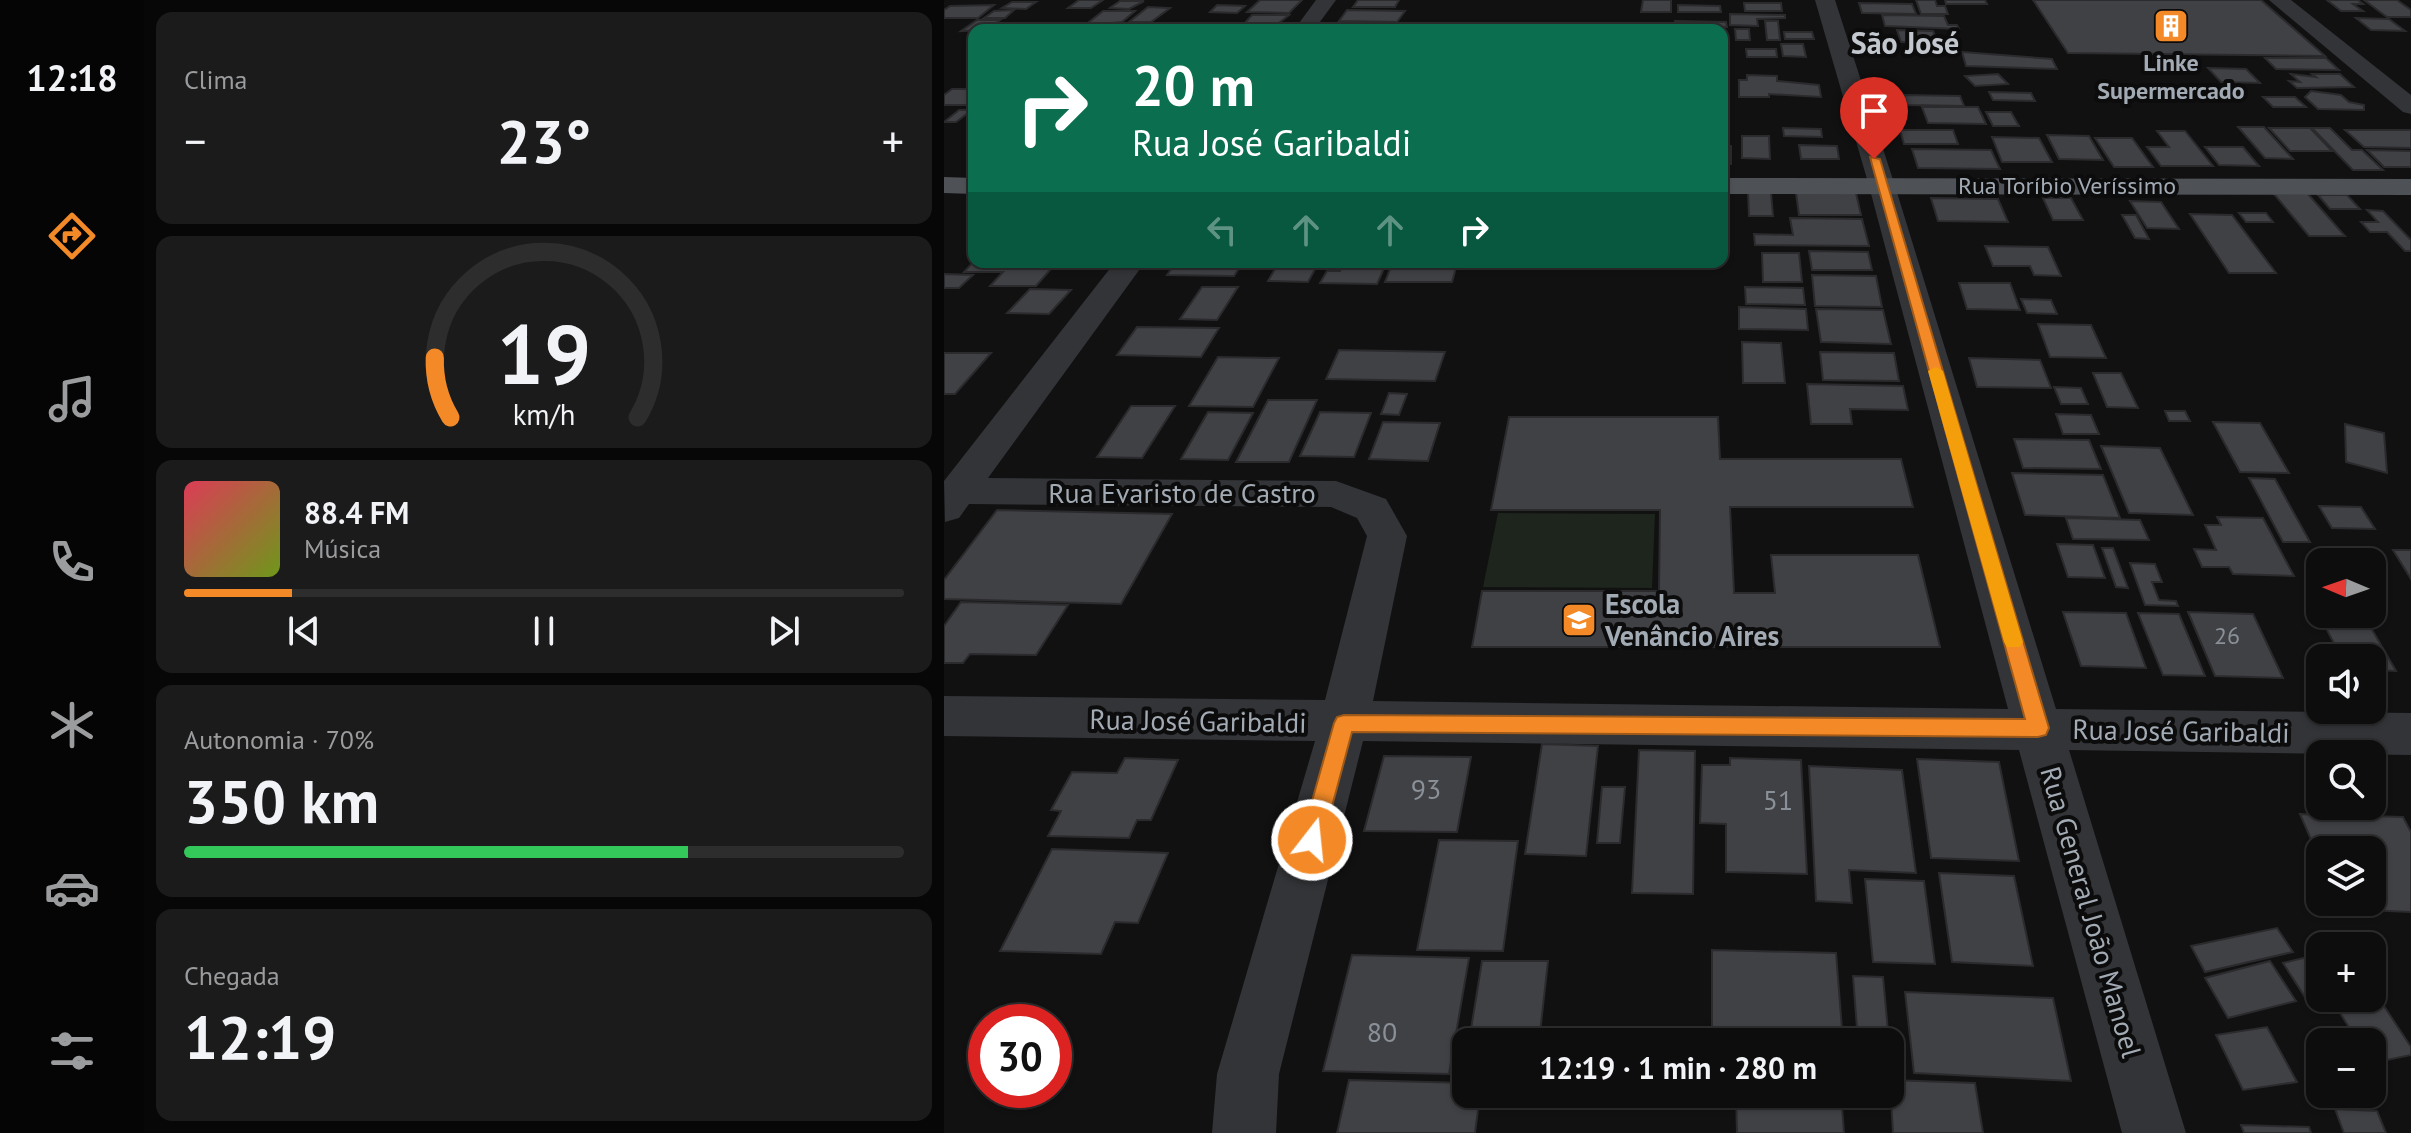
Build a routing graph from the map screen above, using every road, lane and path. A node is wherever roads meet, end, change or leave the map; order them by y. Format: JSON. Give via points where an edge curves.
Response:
{"nodes":[{"id":1,"x":1326,"y":0,"type":"edge"},
{"id":2,"x":1825,"y":0,"type":"edge"},
{"id":3,"x":2279,"y":0,"type":"edge"},
{"id":4,"x":2307,"y":0,"type":"edge"},
{"id":5,"x":1308,"y":24,"type":"edge"},
{"id":6,"x":2411,"y":81,"type":"edge"},
{"id":7,"x":2411,"y":107,"type":"edge"},
{"id":8,"x":944,"y":185,"type":"edge"},
{"id":9,"x":968,"y":186,"type":"edge"},
{"id":10,"x":1728,"y":186,"type":"edge"},
{"id":11,"x":1882,"y":186,"type":"junction"},
{"id":12,"x":2411,"y":187,"type":"edge"},
{"id":13,"x":1125,"y":268,"type":"edge"},
{"id":14,"x":951,"y":500,"type":"edge"},
{"id":15,"x":944,"y":716,"type":"edge"},
{"id":16,"x":1344,"y":723,"type":"junction"},
{"id":17,"x":2038,"y":728,"type":"junction"},
{"id":18,"x":2411,"y":734,"type":"edge"},
{"id":19,"x":1244,"y":1133,"type":"edge"},
{"id":20,"x":2154,"y":1133,"type":"edge"}],
"edges":[{"from":1,"to":5,"type":"street"},
{"from":2,"to":11,"type":"street","name":"Rua General João Manoel"},
{"from":3,"to":7,"type":"street"},
{"from":4,"to":6,"type":"street"},
{"from":8,"to":9,"type":"main road"},
{"from":10,"to":11,"type":"main road","name":"Rua Toríbio Veríssimo"},
{"from":11,"to":12,"type":"main road","name":"Rua Toríbio Veríssimo"},
{"from":11,"to":17,"type":"street","name":"Rua General João Manoel"},
{"from":13,"to":14,"type":"street"},
{"from":14,"to":16,"type":"street","name":"Rua Evaristo de Castro","via":[[1336,494],[1372,509],[1387,536]]},
{"from":15,"to":16,"type":"street","name":"Rua José Garibaldi"},
{"from":16,"to":17,"type":"street","name":"Rua José Garibaldi"},
{"from":16,"to":19,"type":"street","name":"Rua Evaristo de Castro","via":[[1248,1074]]},
{"from":17,"to":18,"type":"street","name":"Rua José Garibaldi"},
{"from":17,"to":20,"type":"street","name":"Rua General João Manoel"}]}
